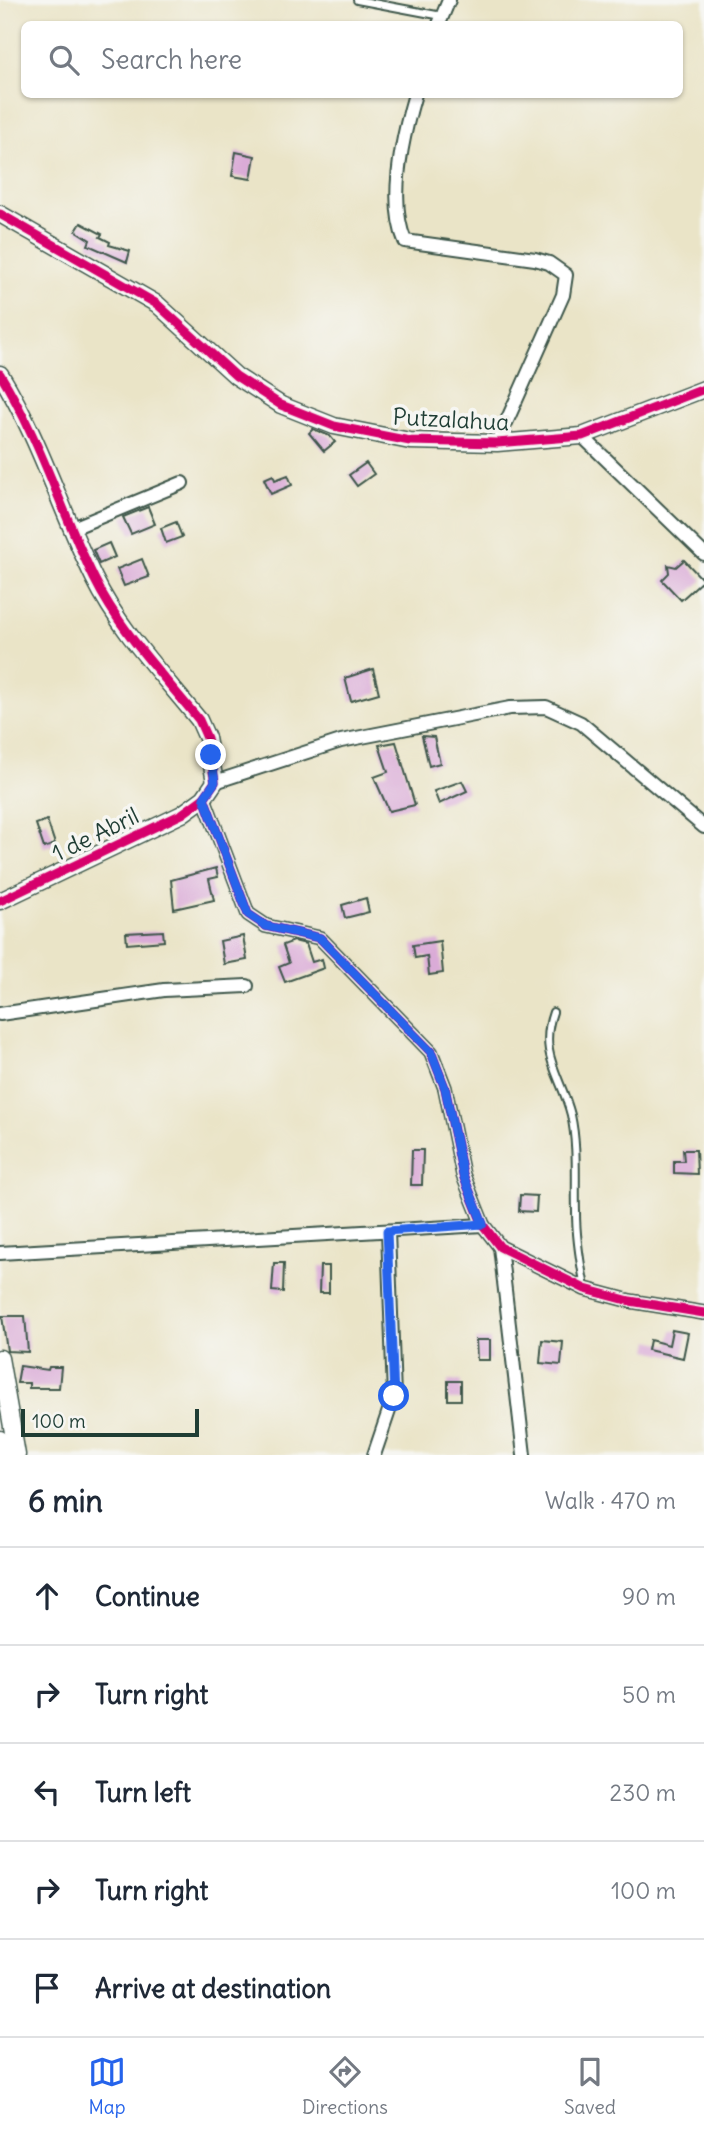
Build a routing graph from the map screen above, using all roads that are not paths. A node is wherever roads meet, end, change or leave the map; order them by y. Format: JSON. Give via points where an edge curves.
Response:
{"nodes":[{"id":1,"x":357,"y":0,"type":"edge"},
{"id":2,"x":449,"y":0,"type":"edge"},
{"id":3,"x":440,"y":20,"type":"edge"},
{"id":4,"x":414,"y":98,"type":"edge"},
{"id":5,"x":0,"y":214,"type":"edge"},
{"id":6,"x":0,"y":374,"type":"edge"},
{"id":7,"x":704,"y":388,"type":"edge"},
{"id":8,"x":582,"y":436,"type":"junction"},
{"id":9,"x":497,"y":443,"type":"junction"},
{"id":10,"x":182,"y":483,"type":"dead end"},
{"id":11,"x":73,"y":528,"type":"junction"},
{"id":12,"x":704,"y":554,"type":"edge"},
{"id":13,"x":215,"y":782,"type":"junction"},
{"id":14,"x":204,"y":798,"type":"junction"},
{"id":15,"x":704,"y":827,"type":"edge"},
{"id":16,"x":0,"y":901,"type":"edge"},
{"id":17,"x":247,"y":986,"type":"dead end"},
{"id":18,"x":553,"y":1012,"type":"dead end"},
{"id":19,"x":0,"y":1014,"type":"edge"},
{"id":20,"x":483,"y":1224,"type":"junction"},
{"id":21,"x":387,"y":1231,"type":"junction"},
{"id":22,"x":500,"y":1247,"type":"junction"},
{"id":23,"x":0,"y":1253,"type":"edge"},
{"id":24,"x":585,"y":1289,"type":"junction"},
{"id":25,"x":704,"y":1313,"type":"edge"},
{"id":26,"x":0,"y":1357,"type":"edge"},
{"id":27,"x":5,"y":1419,"type":"edge"},
{"id":28,"x":0,"y":1439,"type":"edge"},
{"id":29,"x":3,"y":1455,"type":"edge"},
{"id":30,"x":17,"y":1455,"type":"edge"},
{"id":31,"x":374,"y":1455,"type":"edge"},
{"id":32,"x":524,"y":1455,"type":"edge"}],
"edges":[{"from":1,"to":3,"type":"lane"},
{"from":2,"to":3,"type":"street"},
{"from":4,"to":9,"type":"street","via":[[403,134],[400,172],[398,224],[405,241],[535,259],[566,275],[563,295]]},
{"from":5,"to":9,"type":"street","name":"Putzalahua","via":[[157,304],[236,376],[281,405],[334,426],[410,441]]},
{"from":6,"to":11,"type":"street","via":[[34,435]]},
{"from":7,"to":8,"type":"street","name":"Putzalahua"},
{"from":8,"to":9,"type":"street","name":"Putzalahua"},
{"from":8,"to":12,"type":"street"},
{"from":10,"to":11,"type":"street"},
{"from":11,"to":13,"type":"street","via":[[113,611],[199,720]]},
{"from":13,"to":14,"type":"street"},
{"from":13,"to":15,"type":"street","via":[[341,741],[510,708],[546,707],[582,723]]},
{"from":14,"to":16,"type":"street","name":"1 de Abril","via":[[181,814]]},
{"from":14,"to":20,"type":"street","via":[[248,914],[266,926],[320,938],[431,1052],[445,1088],[463,1175]]},
{"from":17,"to":19,"type":"street","via":[[164,990]]},
{"from":18,"to":24,"type":"lane","via":[[547,1046],[575,1140],[576,1216]]},
{"from":20,"to":21,"type":"street"},
{"from":20,"to":22,"type":"street"},
{"from":21,"to":23,"type":"street"},
{"from":21,"to":31,"type":"street","via":[[394,1396]]},
{"from":22,"to":24,"type":"street"},
{"from":22,"to":32,"type":"street"},
{"from":24,"to":25,"type":"street"},
{"from":26,"to":27,"type":"street"},
{"from":27,"to":30,"type":"street"},
{"from":28,"to":29,"type":"street"}]}
